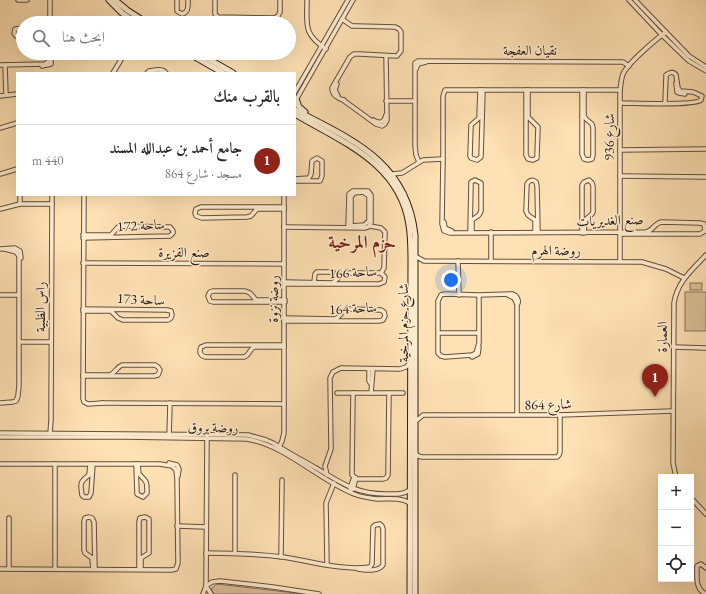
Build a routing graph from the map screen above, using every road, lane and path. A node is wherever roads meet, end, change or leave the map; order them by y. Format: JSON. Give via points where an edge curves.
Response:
{"nodes":[{"id":1,"x":18,"y":0,"type":"edge"},
{"id":2,"x":27,"y":0,"type":"edge"},
{"id":3,"x":50,"y":0,"type":"edge"},
{"id":4,"x":109,"y":0,"type":"edge"},
{"id":5,"x":116,"y":0,"type":"edge"},
{"id":6,"x":177,"y":0,"type":"edge"},
{"id":7,"x":188,"y":0,"type":"edge"},
{"id":8,"x":215,"y":0,"type":"edge"},
{"id":9,"x":280,"y":0,"type":"edge"},
{"id":10,"x":308,"y":0,"type":"edge"},
{"id":11,"x":348,"y":0,"type":"edge"},
{"id":12,"x":353,"y":0,"type":"edge"},
{"id":13,"x":629,"y":0,"type":"edge"},
{"id":14,"x":635,"y":0,"type":"edge"},
{"id":15,"x":642,"y":0,"type":"edge"},
{"id":16,"x":636,"y":5,"type":"junction"},
{"id":17,"x":50,"y":16,"type":"edge"},
{"id":18,"x":126,"y":16,"type":"edge"},
{"id":19,"x":136,"y":16,"type":"edge"},
{"id":20,"x":217,"y":16,"type":"edge"},
{"id":21,"x":278,"y":16,"type":"edge"},
{"id":22,"x":342,"y":20,"type":"junction"},
{"id":23,"x":666,"y":32,"type":"junction"},
{"id":24,"x":662,"y":35,"type":"junction"},
{"id":25,"x":322,"y":46,"type":"junction"},
{"id":26,"x":326,"y":49,"type":"junction"},
{"id":27,"x":386,"y":56,"type":"junction"},
{"id":28,"x":49,"y":60,"type":"edge"},
{"id":29,"x":121,"y":60,"type":"edge"},
{"id":30,"x":200,"y":60,"type":"edge"},
{"id":31,"x":210,"y":60,"type":"edge"},
{"id":32,"x":0,"y":65,"type":"edge"},
{"id":33,"x":5,"y":65,"type":"junction"},
{"id":34,"x":629,"y":66,"type":"junction"},
{"id":35,"x":706,"y":67,"type":"edge"},
{"id":36,"x":706,"y":71,"type":"edge"},
{"id":37,"x":115,"y":72,"type":"edge"},
{"id":38,"x":149,"y":72,"type":"edge"},
{"id":39,"x":165,"y":72,"type":"edge"},
{"id":40,"x":221,"y":72,"type":"edge"},
{"id":41,"x":231,"y":72,"type":"edge"},
{"id":42,"x":296,"y":90,"type":"edge"},
{"id":43,"x":481,"y":90,"type":"junction"},
{"id":44,"x":527,"y":90,"type":"junction"},
{"id":45,"x":583,"y":90,"type":"junction"},
{"id":46,"x":620,"y":90,"type":"junction"},
{"id":47,"x":16,"y":94,"type":"edge"},
{"id":48,"x":6,"y":95,"type":"junction"},
{"id":49,"x":0,"y":96,"type":"edge"},
{"id":50,"x":296,"y":100,"type":"edge"},
{"id":51,"x":386,"y":101,"type":"junction"},
{"id":52,"x":415,"y":101,"type":"junction"},
{"id":53,"x":620,"y":103,"type":"junction"},
{"id":54,"x":665,"y":103,"type":"junction"},
{"id":55,"x":296,"y":110,"type":"edge"},
{"id":56,"x":296,"y":115,"type":"edge"},
{"id":57,"x":317,"y":121,"type":"junction"},
{"id":58,"x":475,"y":121,"type":"junction"},
{"id":59,"x":532,"y":121,"type":"junction"},
{"id":60,"x":588,"y":121,"type":"junction"},
{"id":61,"x":16,"y":123,"type":"edge"},
{"id":62,"x":526,"y":124,"type":"junction"},
{"id":63,"x":482,"y":125,"type":"junction"},
{"id":64,"x":582,"y":125,"type":"junction"},
{"id":65,"x":0,"y":128,"type":"edge"},
{"id":66,"x":620,"y":150,"type":"junction"},
{"id":67,"x":706,"y":150,"type":"edge"},
{"id":68,"x":443,"y":160,"type":"junction"},
{"id":69,"x":419,"y":162,"type":"junction"},
{"id":70,"x":16,"y":170,"type":"edge"},
{"id":71,"x":402,"y":173,"type":"junction"},
{"id":72,"x":0,"y":174,"type":"edge"},
{"id":73,"x":311,"y":174,"type":"junction"},
{"id":74,"x":392,"y":174,"type":"junction"},
{"id":75,"x":620,"y":176,"type":"junction"},
{"id":76,"x":706,"y":177,"type":"edge"},
{"id":77,"x":296,"y":180,"type":"edge"},
{"id":78,"x":296,"y":180,"type":"edge"},
{"id":79,"x":314,"y":181,"type":"junction"},
{"id":80,"x":399,"y":184,"type":"junction"},
{"id":81,"x":20,"y":196,"type":"edge"},
{"id":82,"x":52,"y":196,"type":"edge"},
{"id":83,"x":84,"y":196,"type":"edge"},
{"id":84,"x":284,"y":196,"type":"edge"},
{"id":85,"x":20,"y":204,"type":"junction"},
{"id":86,"x":52,"y":204,"type":"junction"},
{"id":87,"x":248,"y":207,"type":"junction"},
{"id":88,"x":284,"y":208,"type":"junction"},
{"id":89,"x":0,"y":209,"type":"edge"},
{"id":90,"x":538,"y":212,"type":"junction"},
{"id":91,"x":253,"y":213,"type":"junction"},
{"id":92,"x":470,"y":213,"type":"junction"},
{"id":93,"x":582,"y":214,"type":"junction"},
{"id":94,"x":476,"y":217,"type":"junction"},
{"id":95,"x":531,"y":217,"type":"junction"},
{"id":96,"x":588,"y":217,"type":"junction"},
{"id":97,"x":284,"y":226,"type":"junction"},
{"id":98,"x":370,"y":226,"type":"junction"},
{"id":99,"x":350,"y":227,"type":"junction"},
{"id":100,"x":653,"y":228,"type":"junction"},
{"id":101,"x":115,"y":231,"type":"junction"},
{"id":102,"x":471,"y":232,"type":"junction"},
{"id":103,"x":491,"y":232,"type":"junction"},
{"id":104,"x":537,"y":232,"type":"junction"},
{"id":105,"x":583,"y":233,"type":"junction"},
{"id":106,"x":620,"y":233,"type":"junction"},
{"id":107,"x":658,"y":234,"type":"junction"},
{"id":108,"x":83,"y":236,"type":"junction"},
{"id":109,"x":120,"y":237,"type":"junction"},
{"id":110,"x":0,"y":249,"type":"edge"},
{"id":111,"x":706,"y":255,"type":"edge"},
{"id":112,"x":415,"y":256,"type":"junction"},
{"id":113,"x":424,"y":261,"type":"junction"},
{"id":114,"x":458,"y":261,"type":"junction"},
{"id":115,"x":491,"y":261,"type":"junction"},
{"id":116,"x":620,"y":262,"type":"junction"},
{"id":117,"x":83,"y":263,"type":"junction"},
{"id":118,"x":284,"y":264,"type":"junction"},
{"id":119,"x":415,"y":269,"type":"junction"},
{"id":120,"x":333,"y":272,"type":"dead end"},
{"id":121,"x":381,"y":273,"type":"junction"},
{"id":122,"x":338,"y":278,"type":"junction"},
{"id":123,"x":684,"y":278,"type":"junction"},
{"id":124,"x":314,"y":282,"type":"junction"},
{"id":125,"x":285,"y":283,"type":"junction"},
{"id":126,"x":341,"y":284,"type":"junction"},
{"id":127,"x":252,"y":294,"type":"junction"},
{"id":128,"x":0,"y":295,"type":"edge"},
{"id":129,"x":19,"y":295,"type":"junction"},
{"id":130,"x":459,"y":295,"type":"junction"},
{"id":131,"x":479,"y":295,"type":"junction"},
{"id":132,"x":285,"y":301,"type":"junction"},
{"id":133,"x":248,"y":302,"type":"junction"},
{"id":134,"x":120,"y":309,"type":"junction"},
{"id":135,"x":83,"y":310,"type":"junction"},
{"id":136,"x":341,"y":314,"type":"junction"},
{"id":137,"x":117,"y":317,"type":"junction"},
{"id":138,"x":284,"y":320,"type":"junction"},
{"id":139,"x":343,"y":321,"type":"junction"},
{"id":140,"x":439,"y":333,"type":"junction"},
{"id":141,"x":479,"y":333,"type":"junction"},
{"id":142,"x":20,"y":342,"type":"junction"},
{"id":143,"x":51,"y":342,"type":"junction"},
{"id":144,"x":246,"y":345,"type":"junction"},
{"id":145,"x":284,"y":346,"type":"junction"},
{"id":146,"x":673,"y":348,"type":"junction"},
{"id":147,"x":706,"y":348,"type":"edge"},
{"id":148,"x":249,"y":352,"type":"junction"},
{"id":149,"x":410,"y":363,"type":"junction"},
{"id":150,"x":371,"y":369,"type":"junction"},
{"id":151,"x":400,"y":369,"type":"junction"},
{"id":152,"x":116,"y":370,"type":"junction"},
{"id":153,"x":83,"y":375,"type":"junction"},
{"id":154,"x":120,"y":376,"type":"junction"},
{"id":155,"x":410,"y":377,"type":"junction"},
{"id":156,"x":338,"y":393,"type":"dead end"},
{"id":157,"x":353,"y":393,"type":"junction"},
{"id":158,"x":371,"y":393,"type":"junction"},
{"id":159,"x":389,"y":393,"type":"junction"},
{"id":160,"x":403,"y":393,"type":"dead end"},
{"id":161,"x":0,"y":403,"type":"edge"},
{"id":162,"x":170,"y":403,"type":"junction"},
{"id":163,"x":284,"y":404,"type":"junction"},
{"id":164,"x":416,"y":409,"type":"junction"},
{"id":165,"x":673,"y":411,"type":"junction"},
{"id":166,"x":517,"y":415,"type":"junction"},
{"id":167,"x":560,"y":415,"type":"junction"},
{"id":168,"x":423,"y":416,"type":"junction"},
{"id":169,"x":416,"y":421,"type":"junction"},
{"id":170,"x":0,"y":433,"type":"edge"},
{"id":171,"x":51,"y":435,"type":"junction"},
{"id":172,"x":169,"y":436,"type":"junction"},
{"id":173,"x":207,"y":436,"type":"junction"},
{"id":174,"x":0,"y":437,"type":"edge"},
{"id":175,"x":278,"y":449,"type":"junction"},
{"id":176,"x":415,"y":453,"type":"junction"},
{"id":177,"x":422,"y":457,"type":"junction"},
{"id":178,"x":326,"y":462,"type":"junction"},
{"id":179,"x":415,"y":463,"type":"junction"},
{"id":180,"x":0,"y":464,"type":"edge"},
{"id":181,"x":55,"y":464,"type":"junction"},
{"id":182,"x":91,"y":464,"type":"junction"},
{"id":183,"x":137,"y":464,"type":"junction"},
{"id":184,"x":315,"y":468,"type":"junction"},
{"id":185,"x":235,"y":474,"type":"dead end"},
{"id":186,"x":675,"y":474,"type":"edge"},
{"id":187,"x":327,"y":475,"type":"junction"},
{"id":188,"x":86,"y":477,"type":"junction"},
{"id":189,"x":142,"y":477,"type":"junction"},
{"id":190,"x":355,"y":478,"type":"junction"},
{"id":191,"x":282,"y":480,"type":"dead end"},
{"id":192,"x":92,"y":481,"type":"junction"},
{"id":193,"x":136,"y":481,"type":"junction"},
{"id":194,"x":335,"y":482,"type":"junction"},
{"id":195,"x":351,"y":488,"type":"junction"},
{"id":196,"x":410,"y":490,"type":"junction"},
{"id":197,"x":694,"y":501,"type":"edge"},
{"id":198,"x":410,"y":503,"type":"junction"},
{"id":199,"x":706,"y":514,"type":"edge"},
{"id":200,"x":9,"y":518,"type":"dead end"},
{"id":201,"x":178,"y":526,"type":"junction"},
{"id":202,"x":206,"y":526,"type":"junction"},
{"id":203,"x":94,"y":551,"type":"junction"},
{"id":204,"x":139,"y":552,"type":"junction"},
{"id":205,"x":206,"y":553,"type":"junction"},
{"id":206,"x":235,"y":554,"type":"junction"},
{"id":207,"x":88,"y":555,"type":"junction"},
{"id":208,"x":145,"y":555,"type":"junction"},
{"id":209,"x":281,"y":557,"type":"junction"},
{"id":210,"x":327,"y":564,"type":"junction"},
{"id":211,"x":372,"y":565,"type":"junction"},
{"id":212,"x":706,"y":568,"type":"edge"},
{"id":213,"x":0,"y":569,"type":"edge"},
{"id":214,"x":9,"y":569,"type":"junction"},
{"id":215,"x":55,"y":569,"type":"junction"},
{"id":216,"x":94,"y":569,"type":"junction"},
{"id":217,"x":140,"y":569,"type":"junction"},
{"id":218,"x":358,"y":569,"type":"junction"},
{"id":219,"x":378,"y":569,"type":"junction"},
{"id":220,"x":206,"y":586,"type":"junction"},
{"id":221,"x":203,"y":594,"type":"edge"},
{"id":222,"x":211,"y":594,"type":"edge"},
{"id":223,"x":319,"y":594,"type":"edge"},
{"id":224,"x":410,"y":594,"type":"edge"},
{"id":225,"x":415,"y":594,"type":"edge"},
{"id":226,"x":706,"y":594,"type":"edge"}],
"edges":[{"from":1,"to":2,"type":"street"},
{"from":3,"to":17,"type":"street"},
{"from":4,"to":18,"type":"street"},
{"from":5,"to":19,"type":"street"},
{"from":6,"to":7,"type":"street","via":[[177,11],[182,14],[188,10]]},
{"from":8,"to":20,"type":"street"},
{"from":9,"to":21,"type":"street"},
{"from":10,"to":25,"type":"street","via":[[309,33],[314,41]]},
{"from":11,"to":25,"type":"street"},
{"from":12,"to":22,"type":"street"},
{"from":13,"to":16,"type":"street"},
{"from":14,"to":16,"type":"street"},
{"from":15,"to":16,"type":"street"},
{"from":16,"to":23,"type":"street"},
{"from":16,"to":24,"type":"street"},
{"from":22,"to":26,"type":"street"},
{"from":22,"to":27,"type":"street","via":[[352,26],[396,30],[400,36],[401,52],[399,55]]},
{"from":23,"to":24,"type":"street","name":"شارع 936"},
{"from":23,"to":35,"type":"street","via":[[693,59]]},
{"from":24,"to":34,"type":"street","name":"شارع 936"},
{"from":24,"to":36,"type":"street","via":[[692,63]]},
{"from":25,"to":26,"type":"street"},
{"from":25,"to":42,"type":"street"},
{"from":26,"to":50,"type":"street"},
{"from":27,"to":51,"type":"street"},
{"from":27,"to":51,"type":"street","via":[[360,54],[353,57],[338,79],[335,91],[378,123],[385,119]]},
{"from":28,"to":33,"type":"street","via":[[47,63],[35,65]]},
{"from":29,"to":37,"type":"street"},
{"from":30,"to":40,"type":"street"},
{"from":31,"to":41,"type":"street"},
{"from":32,"to":33,"type":"street"},
{"from":33,"to":48,"type":"street"},
{"from":34,"to":46,"type":"street","name":"شارع 936","via":[[623,75]]},
{"from":34,"to":52,"type":"street","name":"نقيان العفجة","via":[[622,62],[430,61],[418,64],[415,76]]},
{"from":38,"to":39,"type":"street"},
{"from":43,"to":44,"type":"street","name":"صنع الغديريات"},
{"from":43,"to":58,"type":"street","via":[[479,118]]},
{"from":43,"to":63,"type":"street"},
{"from":43,"to":68,"type":"street","name":"صنع الغديريات","via":[[456,90],[446,93],[443,109]]},
{"from":44,"to":45,"type":"street","name":"صنع الغديريات"},
{"from":44,"to":59,"type":"street","via":[[528,115]]},
{"from":44,"to":62,"type":"street"},
{"from":45,"to":46,"type":"street","name":"صنع الغديريات"},
{"from":45,"to":60,"type":"street","via":[[584,116]]},
{"from":45,"to":64,"type":"street"},
{"from":46,"to":53,"type":"street","name":"شارع 936"},
{"from":47,"to":48,"type":"street"},
{"from":48,"to":49,"type":"street"},
{"from":50,"to":57,"type":"street","via":[[301,109]]},
{"from":51,"to":52,"type":"street"},
{"from":52,"to":69,"type":"street","name":"نقيان العفجة","via":[[415,150]]},
{"from":53,"to":54,"type":"street"},
{"from":53,"to":66,"type":"street","name":"شارع 936"},
{"from":54,"to":54,"type":"street","via":[[666,75],[673,72],[677,78],[678,93],[694,92],[702,96],[699,102]]},
{"from":55,"to":57,"type":"street","name":"شارع حزم المرخية"},
{"from":56,"to":149,"type":"street","name":"شارع حزم المرخية","via":[[364,154],[397,188],[409,224],[410,236]]},
{"from":57,"to":74,"type":"street","name":"شارع حزم المرخية","via":[[375,156]]},
{"from":58,"to":63,"type":"street"},
{"from":58,"to":63,"type":"street","via":[[470,128],[470,156],[474,160],[481,157]]},
{"from":59,"to":62,"type":"street"},
{"from":59,"to":62,"type":"street","via":[[538,126],[537,158],[533,160],[528,160],[526,155]]},
{"from":60,"to":64,"type":"street"},
{"from":60,"to":64,"type":"street","via":[[593,128],[593,155],[590,160],[583,157]]},
{"from":61,"to":65,"type":"street"},
{"from":66,"to":67,"type":"street"},
{"from":66,"to":75,"type":"street","name":"شارع 936"},
{"from":68,"to":69,"type":"street","via":[[427,159]]},
{"from":68,"to":102,"type":"street","name":"صنع الغديريات","via":[[442,229],[448,233]]},
{"from":69,"to":71,"type":"street"},
{"from":70,"to":72,"type":"street"},
{"from":71,"to":74,"type":"street"},
{"from":71,"to":80,"type":"street"},
{"from":73,"to":77,"type":"street","via":[[308,179]]},
{"from":73,"to":79,"type":"street"},
{"from":73,"to":79,"type":"street","via":[[312,161],[320,159],[322,178],[320,181]]},
{"from":74,"to":80,"type":"street","name":"شارع حزم المرخية"},
{"from":75,"to":76,"type":"street"},
{"from":75,"to":106,"type":"street","name":"شارع 936"},
{"from":78,"to":79,"type":"street"},
{"from":80,"to":112,"type":"street","name":"شارع حزم المرخية","via":[[414,223]]},
{"from":81,"to":85,"type":"street"},
{"from":82,"to":86,"type":"street","name":"راس الظبية"},
{"from":83,"to":108,"type":"street"},
{"from":84,"to":88,"type":"street","name":"روضة نزوة"},
{"from":85,"to":86,"type":"street"},
{"from":85,"to":89,"type":"street"},
{"from":86,"to":143,"type":"street","name":"راس الظبية"},
{"from":87,"to":88,"type":"street"},
{"from":87,"to":91,"type":"street"},
{"from":87,"to":91,"type":"street","via":[[201,207],[195,212],[196,216],[202,218],[250,217]]},
{"from":88,"to":91,"type":"street","via":[[259,208]]},
{"from":88,"to":97,"type":"street","name":"روضة نزوة"},
{"from":90,"to":95,"type":"street"},
{"from":90,"to":95,"type":"street","via":[[537,184],[530,181],[526,186],[526,211]]},
{"from":90,"to":104,"type":"street"},
{"from":92,"to":94,"type":"street"},
{"from":92,"to":94,"type":"street","via":[[471,184],[478,180],[481,186],[481,211]]},
{"from":92,"to":102,"type":"street"},
{"from":93,"to":96,"type":"street"},
{"from":93,"to":96,"type":"street","via":[[583,183],[589,180],[593,184],[593,212]]},
{"from":93,"to":105,"type":"street"},
{"from":94,"to":102,"type":"street","via":[[472,220]]},
{"from":95,"to":104,"type":"street","via":[[535,221]]},
{"from":96,"to":105,"type":"street","via":[[584,222]]},
{"from":97,"to":99,"type":"street"},
{"from":97,"to":118,"type":"street","name":"روضة نزوة"},
{"from":98,"to":99,"type":"street"},
{"from":98,"to":99,"type":"street","via":[[370,194],[368,191],[356,190],[349,194]]},
{"from":98,"to":121,"type":"street","via":[[382,228],[384,232],[384,268]]},
{"from":99,"to":99,"type":"street","via":[[351,195],[366,193],[369,198],[368,222],[364,226]]},
{"from":100,"to":106,"type":"street","name":"صنع الغديريات","via":[[648,232]]},
{"from":100,"to":107,"type":"street"},
{"from":100,"to":107,"type":"street","name":"صنع الغديريات","via":[[656,223],[662,222],[700,223],[706,228],[700,234]]},
{"from":101,"to":108,"type":"street","name":"ساحة 172","via":[[110,235]]},
{"from":101,"to":109,"type":"street"},
{"from":101,"to":109,"type":"street","name":"ساحة 172","via":[[118,226],[122,226],[170,227],[173,231],[170,236]]},
{"from":102,"to":103,"type":"street","name":"صنع الغديريات"},
{"from":103,"to":104,"type":"street","name":"صنع الغديريات"},
{"from":103,"to":115,"type":"street"},
{"from":104,"to":105,"type":"street","name":"صنع الغديريات"},
{"from":105,"to":106,"type":"street","name":"صنع الغديريات"},
{"from":106,"to":107,"type":"street","name":"صنع الغديريات"},
{"from":106,"to":116,"type":"street","name":"شارع 936"},
{"from":108,"to":109,"type":"street","name":"ساحة 172"},
{"from":108,"to":117,"type":"street"},
{"from":110,"to":129,"type":"street","via":[[17,253]]},
{"from":111,"to":123,"type":"street","name":"العمارة"},
{"from":112,"to":113,"type":"street","name":"روضة الهرم"},
{"from":112,"to":119,"type":"street","name":"شارع حزم المرخية"},
{"from":113,"to":114,"type":"street","name":"روضة الهرم"},
{"from":113,"to":119,"type":"street"},
{"from":114,"to":115,"type":"street","name":"روضة الهرم"},
{"from":114,"to":130,"type":"street"},
{"from":115,"to":116,"type":"street","name":"روضة الهرم"},
{"from":116,"to":123,"type":"street","name":"روضة الهرم","via":[[642,262]]},
{"from":117,"to":118,"type":"street","name":"صنع الفزيرة"},
{"from":117,"to":135,"type":"street"},
{"from":118,"to":125,"type":"street","name":"روضة نزوة"},
{"from":119,"to":164,"type":"street","name":"شارع حزم المرخية"},
{"from":120,"to":124,"type":"street","via":[[316,272]]},
{"from":121,"to":122,"type":"street","name":"ساحة 166","via":[[346,273]]},
{"from":121,"to":126,"type":"street","name":"ساحة 166","via":[[385,281],[381,284]]},
{"from":122,"to":124,"type":"street","name":"ساحة 166","via":[[334,283]]},
{"from":122,"to":126,"type":"street"},
{"from":123,"to":146,"type":"street","name":"العمارة","via":[[675,296]]},
{"from":124,"to":125,"type":"street","name":"ساحة 166"},
{"from":125,"to":126,"type":"street","name":"ساحة 166"},
{"from":125,"to":132,"type":"street","name":"روضة نزوة"},
{"from":127,"to":132,"type":"street","via":[[258,300]]},
{"from":127,"to":133,"type":"street"},
{"from":127,"to":133,"type":"street","via":[[245,291],[213,291],[208,296],[213,302]]},
{"from":128,"to":129,"type":"street"},
{"from":129,"to":142,"type":"street"},
{"from":130,"to":131,"type":"street"},
{"from":130,"to":140,"type":"street","via":[[443,294],[438,297]]},
{"from":131,"to":141,"type":"street"},
{"from":131,"to":166,"type":"street","via":[[507,295],[514,298],[517,305]]},
{"from":132,"to":133,"type":"street"},
{"from":132,"to":138,"type":"street","name":"روضة نزوة"},
{"from":134,"to":135,"type":"street","name":"ساحة 173"},
{"from":134,"to":137,"type":"street"},
{"from":134,"to":137,"type":"street","name":"ساحة 173","via":[[168,310],[172,312],[172,316],[166,320],[123,320]]},
{"from":135,"to":137,"type":"street","name":"ساحة 173","via":[[111,311]]},
{"from":135,"to":153,"type":"street"},
{"from":136,"to":138,"type":"street","name":"ساحة 164","via":[[335,319]]},
{"from":136,"to":139,"type":"street"},
{"from":136,"to":139,"type":"street","name":"ساحة 164","via":[[344,310],[381,310],[384,313],[381,320]]},
{"from":138,"to":139,"type":"street","name":"ساحة 164"},
{"from":138,"to":145,"type":"street","name":"روضة نزوة"},
{"from":140,"to":141,"type":"street"},
{"from":140,"to":141,"type":"street","via":[[438,341],[444,354],[477,356]]},
{"from":142,"to":143,"type":"street"},
{"from":142,"to":161,"type":"street","via":[[18,396],[16,401]]},
{"from":143,"to":171,"type":"street","name":"راس الظبية"},
{"from":144,"to":145,"type":"street"},
{"from":144,"to":148,"type":"street"},
{"from":144,"to":148,"type":"street","via":[[203,346],[200,352],[206,357],[242,358]]},
{"from":145,"to":148,"type":"street","via":[[257,346]]},
{"from":145,"to":163,"type":"street","name":"روضة نزوة"},
{"from":146,"to":147,"type":"street"},
{"from":146,"to":165,"type":"street","name":"العمارة"},
{"from":149,"to":151,"type":"street"},
{"from":149,"to":155,"type":"street","name":"شارع حزم المرخية"},
{"from":150,"to":151,"type":"street"},
{"from":150,"to":158,"type":"street"},
{"from":150,"to":178,"type":"street","via":[[341,368],[335,370],[331,376],[331,449]]},
{"from":151,"to":155,"type":"street","via":[[406,371]]},
{"from":152,"to":153,"type":"street","via":[[110,375]]},
{"from":152,"to":154,"type":"street"},
{"from":152,"to":154,"type":"street","via":[[122,365],[155,365],[160,370],[157,376]]},
{"from":153,"to":154,"type":"street"},
{"from":153,"to":162,"type":"street","via":[[83,399],[86,403]]},
{"from":155,"to":196,"type":"street","name":"شارع حزم المرخية"},
{"from":156,"to":157,"type":"street"},
{"from":157,"to":158,"type":"street"},
{"from":157,"to":190,"type":"street","via":[[352,475]]},
{"from":158,"to":159,"type":"street"},
{"from":159,"to":160,"type":"street"},
{"from":159,"to":190,"type":"street","via":[[388,476],[383,479]]},
{"from":162,"to":163,"type":"street"},
{"from":162,"to":172,"type":"street"},
{"from":163,"to":175,"type":"street","name":"روضة نزوة","via":[[284,436]]},
{"from":164,"to":168,"type":"street"},
{"from":164,"to":169,"type":"street","name":"شارع حزم المرخية"},
{"from":165,"to":167,"type":"street","name":"شارع 864"},
{"from":165,"to":186,"type":"street","name":"العمارة"},
{"from":166,"to":167,"type":"street","name":"شارع 864"},
{"from":166,"to":168,"type":"street","name":"شارع 864"},
{"from":167,"to":177,"type":"street","via":[[559,447],[555,455]]},
{"from":168,"to":169,"type":"street"},
{"from":169,"to":176,"type":"street","name":"شارع حزم المرخية"},
{"from":170,"to":171,"type":"street","name":"روضة بروق"},
{"from":171,"to":172,"type":"street","name":"روضة بروق"},
{"from":171,"to":174,"type":"street","name":"روضة بروق"},
{"from":172,"to":173,"type":"street","name":"روضة بروق"},
{"from":173,"to":175,"type":"street","name":"روضة بروق","via":[[248,434],[266,440]]},
{"from":173,"to":202,"type":"street"},
{"from":175,"to":184,"type":"street","name":"روضة بروق"},
{"from":175,"to":194,"type":"street","name":"روضة بروق"},
{"from":176,"to":177,"type":"street"},
{"from":176,"to":179,"type":"street","name":"شارع حزم المرخية"},
{"from":177,"to":179,"type":"street"},
{"from":178,"to":184,"type":"street"},
{"from":178,"to":187,"type":"street"},
{"from":179,"to":225,"type":"street","name":"شارع حزم المرخية"},
{"from":180,"to":181,"type":"street"},
{"from":181,"to":182,"type":"street"},
{"from":181,"to":215,"type":"street"},
{"from":182,"to":183,"type":"street"},
{"from":182,"to":188,"type":"street","via":[[90,474]]},
{"from":182,"to":192,"type":"street"},
{"from":183,"to":189,"type":"street"},
{"from":183,"to":193,"type":"street"},
{"from":183,"to":201,"type":"street","via":[[174,467],[177,479]]},
{"from":184,"to":187,"type":"street","name":"روضة بروق"},
{"from":185,"to":206,"type":"street"},
{"from":187,"to":194,"type":"street","name":"روضة بروق"},
{"from":188,"to":192,"type":"street"},
{"from":188,"to":192,"type":"street","via":[[81,482],[81,493],[84,497],[91,495]]},
{"from":189,"to":193,"type":"street"},
{"from":189,"to":193,"type":"street","via":[[147,483],[145,496],[137,494]]},
{"from":190,"to":195,"type":"street"},
{"from":191,"to":209,"type":"street"},
{"from":194,"to":195,"type":"street","via":[[347,489]]},
{"from":194,"to":198,"type":"street","name":"روضة بروق","via":[[360,496],[379,499],[402,498]]},
{"from":194,"to":210,"type":"street","via":[[326,505]]},
{"from":195,"to":196,"type":"street","via":[[380,494],[401,494]]},
{"from":196,"to":198,"type":"street","name":"شارع حزم المرخية"},
{"from":197,"to":199,"type":"street"},
{"from":198,"to":224,"type":"street","name":"شارع حزم المرخية"},
{"from":200,"to":214,"type":"street"},
{"from":201,"to":202,"type":"street"},
{"from":201,"to":217,"type":"street","via":[[177,562],[171,568]]},
{"from":202,"to":205,"type":"street"},
{"from":203,"to":207,"type":"street"},
{"from":203,"to":207,"type":"street","via":[[94,520],[89,516],[84,521],[84,550]]},
{"from":203,"to":216,"type":"street"},
{"from":204,"to":208,"type":"street"},
{"from":204,"to":208,"type":"street","via":[[139,520],[146,517],[149,521],[149,553]]},
{"from":204,"to":217,"type":"street"},
{"from":205,"to":206,"type":"street"},
{"from":205,"to":220,"type":"street"},
{"from":206,"to":209,"type":"street"},
{"from":207,"to":216,"type":"street","via":[[93,559]]},
{"from":208,"to":217,"type":"street","via":[[141,559]]},
{"from":209,"to":210,"type":"street"},
{"from":210,"to":218,"type":"street"},
{"from":211,"to":218,"type":"street","via":[[370,568]]},
{"from":211,"to":219,"type":"street"},
{"from":211,"to":219,"type":"street","via":[[373,526],[378,524],[383,529],[383,565]]},
{"from":212,"to":226,"type":"street","via":[[701,564],[697,566],[698,586]]},
{"from":213,"to":214,"type":"street"},
{"from":214,"to":215,"type":"street"},
{"from":215,"to":216,"type":"street"},
{"from":216,"to":217,"type":"street"},
{"from":218,"to":219,"type":"street"},
{"from":220,"to":221,"type":"street"},
{"from":220,"to":222,"type":"street"},
{"from":220,"to":223,"type":"street","via":[[220,581]]}]}
